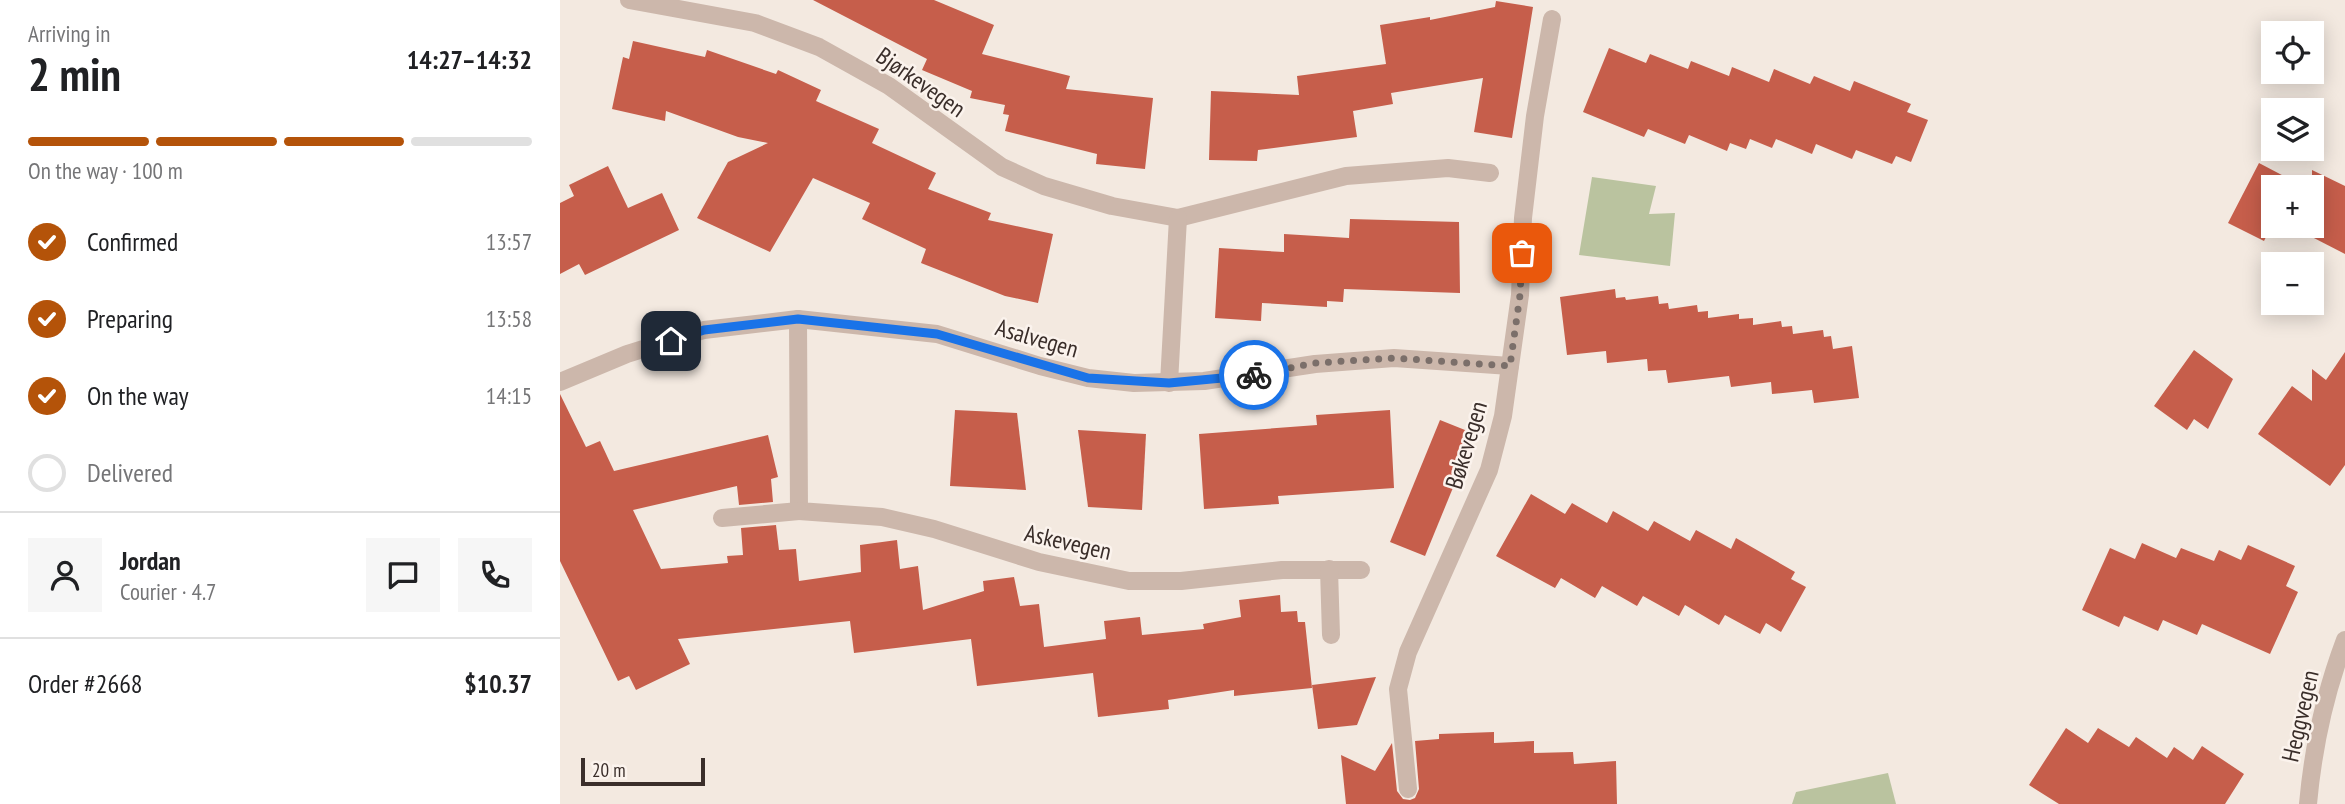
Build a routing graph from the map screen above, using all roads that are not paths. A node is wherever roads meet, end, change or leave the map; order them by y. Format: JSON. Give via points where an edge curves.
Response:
{"nodes":[{"id":1,"x":629,"y":0,"type":"edge"},
{"id":2,"x":1552,"y":19,"type":"dead end"},
{"id":3,"x":1490,"y":173,"type":"dead end"},
{"id":4,"x":1178,"y":218,"type":"junction"},
{"id":5,"x":798,"y":319,"type":"junction"},
{"id":6,"x":1510,"y":366,"type":"junction"},
{"id":7,"x":560,"y":382,"type":"edge"},
{"id":8,"x":1169,"y":383,"type":"junction"},
{"id":9,"x":799,"y":511,"type":"junction"},
{"id":10,"x":722,"y":519,"type":"dead end"},
{"id":11,"x":1329,"y":569,"type":"junction"},
{"id":12,"x":1361,"y":570,"type":"dead end"},
{"id":13,"x":1331,"y":635,"type":"dead end"},
{"id":14,"x":2345,"y":640,"type":"edge"},
{"id":15,"x":1408,"y":789,"type":"dead end"},
{"id":16,"x":2308,"y":804,"type":"edge"}],
"edges":[{"from":1,"to":4,"type":"street","name":"Bjørkevegen","via":[[717,14],[788,34],[889,86],[1002,167],[1044,186],[1112,206]]},
{"from":2,"to":6,"type":"street","name":"Bøkevegen","via":[[1535,116]]},
{"from":3,"to":4,"type":"street","name":"Bjørkevegen","via":[[1448,168],[1346,176]]},
{"from":4,"to":8,"type":"street"},
{"from":5,"to":7,"type":"street","name":"Asalvegen","via":[[704,330]]},
{"from":5,"to":8,"type":"street","name":"Asalvegen","via":[[937,334],[1088,378]]},
{"from":5,"to":9,"type":"street"},
{"from":6,"to":8,"type":"street","name":"Asalvegen","via":[[1394,358],[1315,363],[1244,377]]},
{"from":6,"to":15,"type":"street","name":"Bøkevegen","via":[[1489,470],[1408,652],[1398,689]]},
{"from":9,"to":10,"type":"street","name":"Askevegen"},
{"from":9,"to":11,"type":"street","name":"Askevegen","via":[[882,517],[1039,562],[1129,581]]},
{"from":11,"to":12,"type":"street","name":"Askevegen"},
{"from":11,"to":13,"type":"street"},
{"from":14,"to":16,"type":"street","name":"Heggvegen","via":[[2321,718]]}]}
